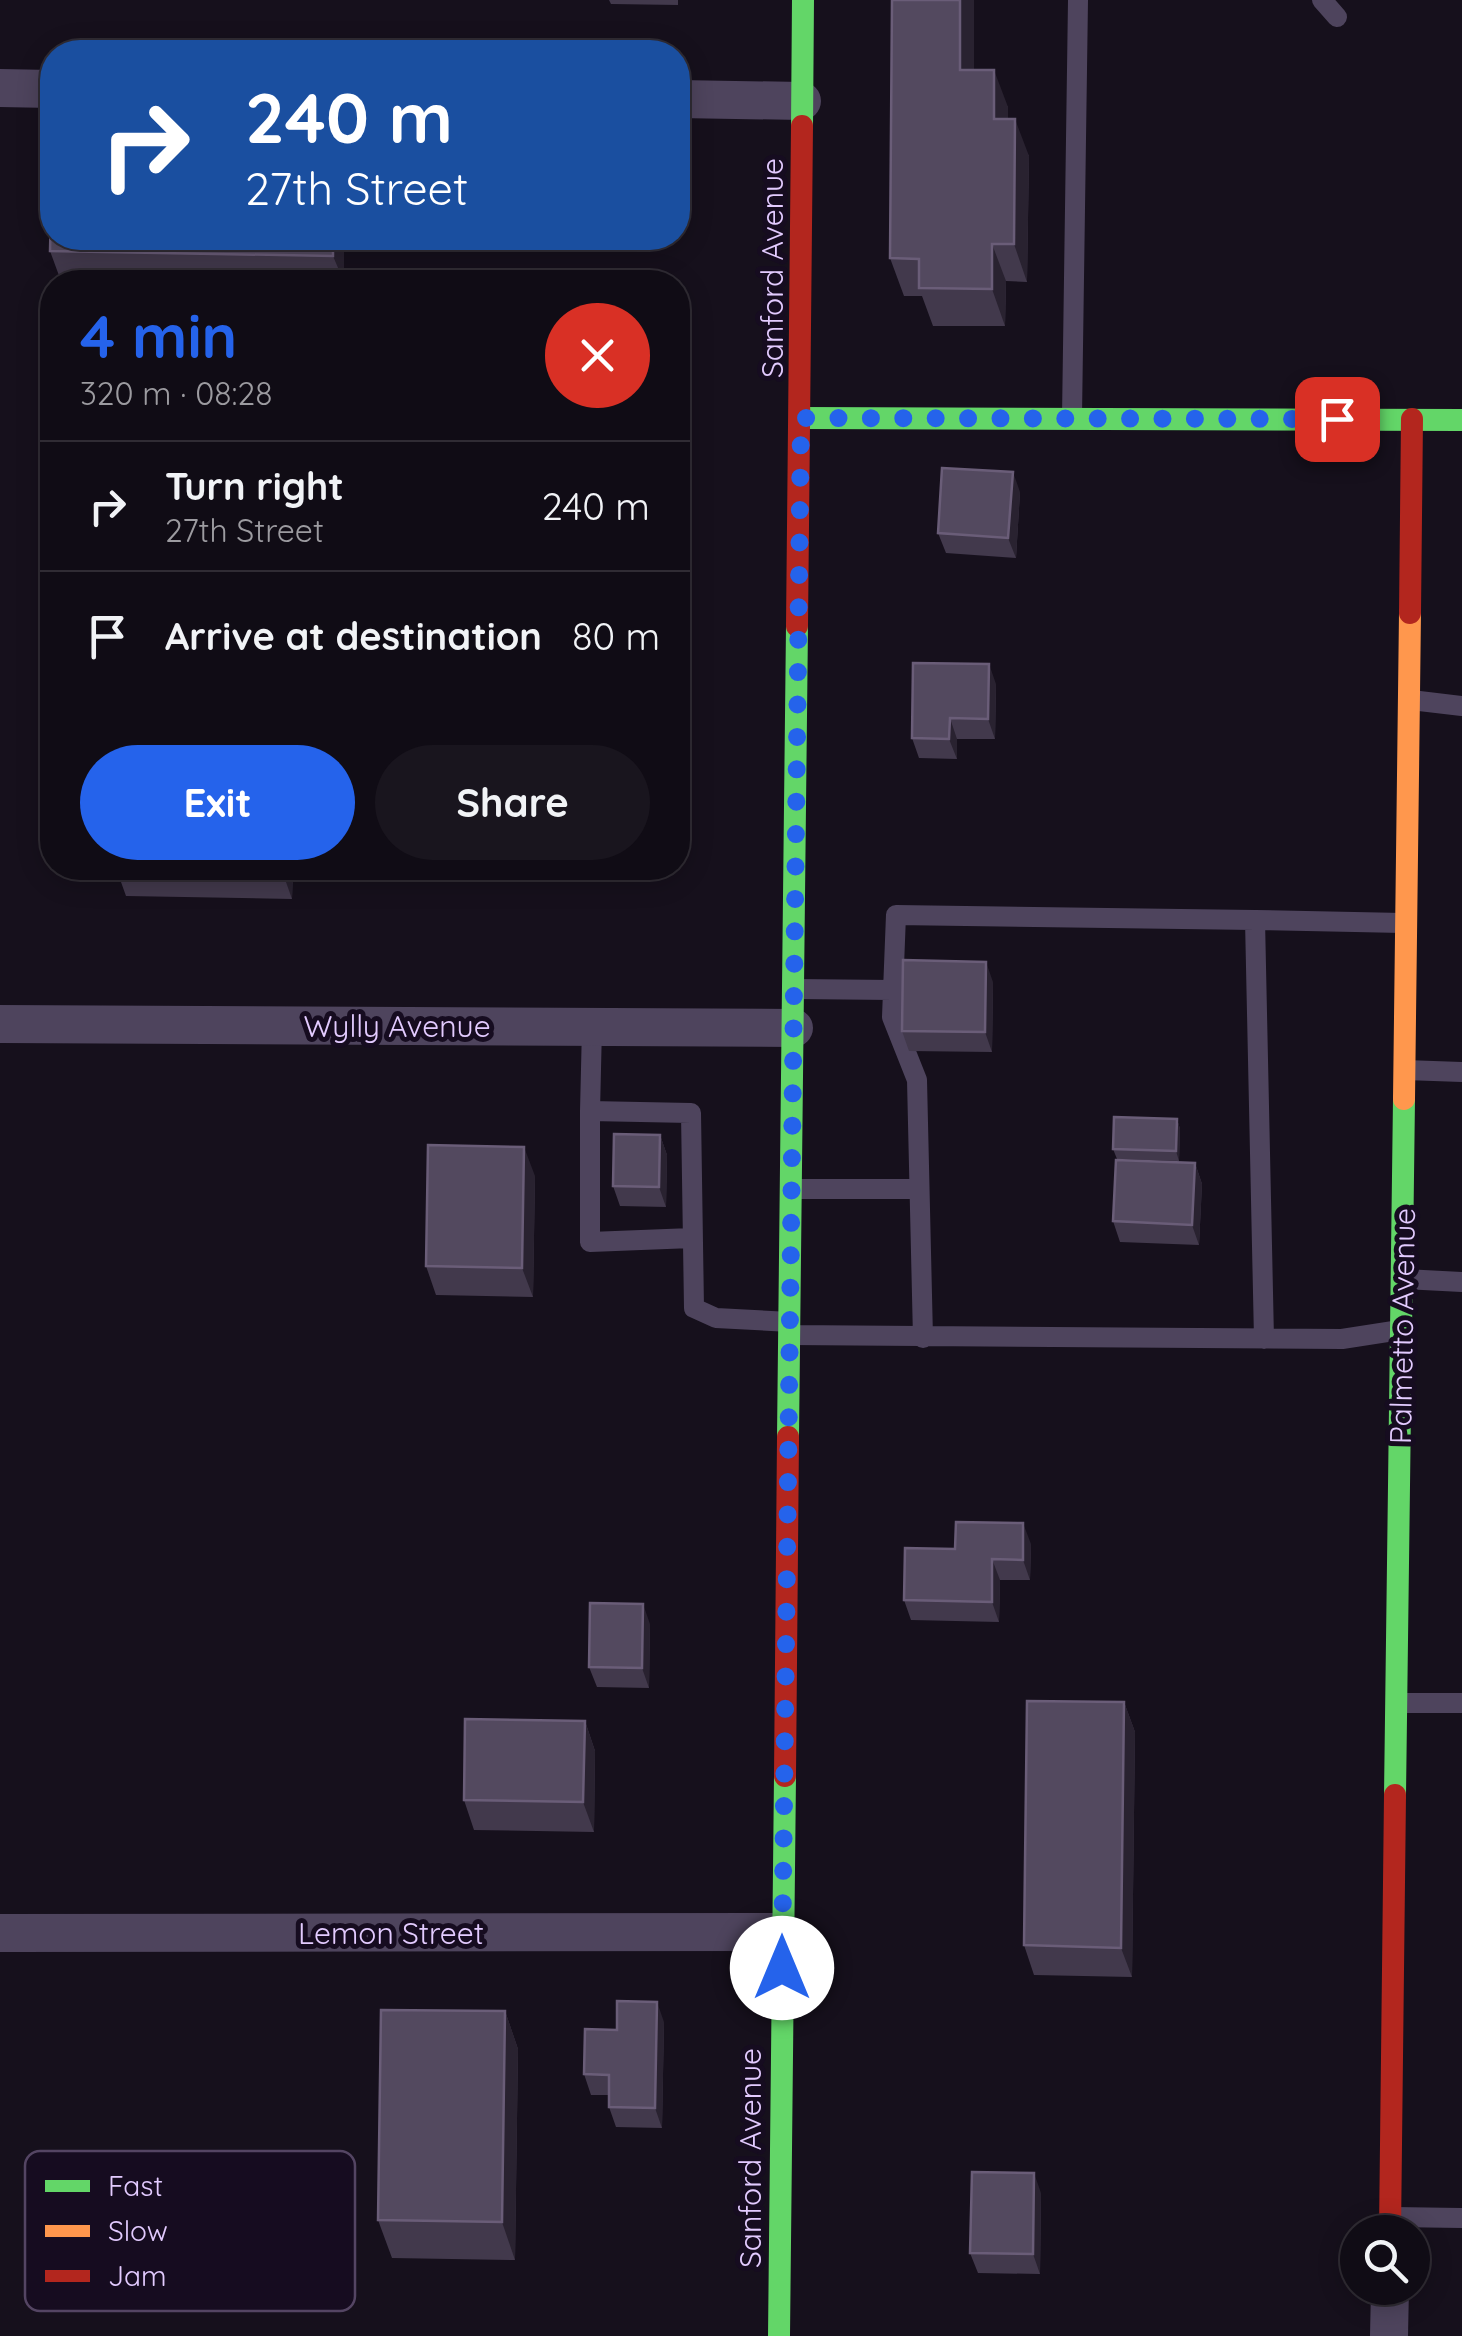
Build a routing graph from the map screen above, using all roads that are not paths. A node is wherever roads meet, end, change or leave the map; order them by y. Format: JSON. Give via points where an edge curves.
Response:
{"nodes":[{"id":1,"x":803,"y":0,"type":"edge"},
{"id":2,"x":1078,"y":0,"type":"edge"},
{"id":3,"x":1322,"y":0,"type":"edge"},
{"id":4,"x":1338,"y":17,"type":"dead end"},
{"id":5,"x":0,"y":88,"type":"edge"},
{"id":6,"x":40,"y":89,"type":"edge"},
{"id":7,"x":690,"y":99,"type":"edge"},
{"id":8,"x":802,"y":101,"type":"junction"},
{"id":9,"x":801,"y":418,"type":"junction"},
{"id":10,"x":1072,"y":418,"type":"junction"},
{"id":11,"x":1412,"y":420,"type":"junction"},
{"id":12,"x":1462,"y":420,"type":"edge"},
{"id":13,"x":1409,"y":700,"type":"junction"},
{"id":14,"x":1462,"y":706,"type":"edge"},
{"id":15,"x":1256,"y":920,"type":"junction"},
{"id":16,"x":1406,"y":923,"type":"junction"},
{"id":17,"x":795,"y":989,"type":"junction"},
{"id":18,"x":893,"y":990,"type":"junction"},
{"id":19,"x":0,"y":1024,"type":"edge"},
{"id":20,"x":592,"y":1027,"type":"junction"},
{"id":21,"x":794,"y":1028,"type":"junction"},
{"id":22,"x":1405,"y":1070,"type":"junction"},
{"id":23,"x":1462,"y":1072,"type":"edge"},
{"id":24,"x":590,"y":1111,"type":"junction"},
{"id":25,"x":792,"y":1189,"type":"junction"},
{"id":26,"x":920,"y":1189,"type":"junction"},
{"id":27,"x":692,"y":1238,"type":"junction"},
{"id":28,"x":1402,"y":1279,"type":"junction"},
{"id":29,"x":1462,"y":1282,"type":"edge"},
{"id":30,"x":790,"y":1328,"type":"junction"},
{"id":31,"x":1402,"y":1330,"type":"junction"},
{"id":32,"x":922,"y":1338,"type":"junction"},
{"id":33,"x":1264,"y":1338,"type":"junction"},
{"id":34,"x":1397,"y":1702,"type":"junction"},
{"id":35,"x":1462,"y":1703,"type":"edge"},
{"id":36,"x":782,"y":1932,"type":"junction"},
{"id":37,"x":0,"y":1934,"type":"edge"},
{"id":38,"x":1390,"y":2215,"type":"edge"},
{"id":39,"x":1462,"y":2218,"type":"edge"},
{"id":40,"x":1430,"y":2221,"type":"edge"},
{"id":41,"x":1390,"y":2305,"type":"edge"},
{"id":42,"x":779,"y":2336,"type":"edge"},
{"id":43,"x":1389,"y":2336,"type":"edge"}],
"edges":[{"from":1,"to":8,"type":"main road","name":"Sanford Avenue"},
{"from":2,"to":10,"type":"lane"},
{"from":3,"to":4,"type":"lane"},
{"from":5,"to":6,"type":"street"},
{"from":7,"to":8,"type":"street"},
{"from":8,"to":9,"type":"main road","name":"Sanford Avenue"},
{"from":9,"to":10,"type":"main road"},
{"from":9,"to":17,"type":"main road","name":"Sanford Avenue"},
{"from":10,"to":11,"type":"main road"},
{"from":11,"to":12,"type":"main road"},
{"from":11,"to":13,"type":"main road","name":"Palmetto Avenue"},
{"from":13,"to":14,"type":"lane"},
{"from":13,"to":16,"type":"main road","name":"Palmetto Avenue"},
{"from":15,"to":16,"type":"lane"},
{"from":15,"to":18,"type":"lane","via":[[896,915]]},
{"from":15,"to":33,"type":"lane"},
{"from":16,"to":22,"type":"main road","name":"Palmetto Avenue"},
{"from":17,"to":18,"type":"lane"},
{"from":17,"to":21,"type":"main road","name":"Sanford Avenue"},
{"from":18,"to":26,"type":"lane","via":[[892,1017],[917,1080]]},
{"from":19,"to":20,"type":"street","name":"Wylly Avenue"},
{"from":20,"to":21,"type":"street","name":"Wylly Avenue"},
{"from":20,"to":24,"type":"lane"},
{"from":21,"to":25,"type":"main road","name":"Sanford Avenue"},
{"from":22,"to":23,"type":"lane"},
{"from":22,"to":28,"type":"main road","name":"Palmetto Avenue"},
{"from":24,"to":27,"type":"lane","via":[[691,1113]]},
{"from":24,"to":27,"type":"lane","via":[[590,1242]]},
{"from":25,"to":26,"type":"lane"},
{"from":25,"to":30,"type":"main road","name":"Sanford Avenue"},
{"from":26,"to":32,"type":"lane"},
{"from":27,"to":30,"type":"lane","via":[[694,1308],[716,1318]]},
{"from":28,"to":29,"type":"lane"},
{"from":28,"to":31,"type":"main road","name":"Palmetto Avenue"},
{"from":30,"to":32,"type":"lane"},
{"from":30,"to":36,"type":"main road","name":"Sanford Avenue"},
{"from":31,"to":33,"type":"lane","via":[[1342,1339]]},
{"from":31,"to":34,"type":"main road","name":"Palmetto Avenue"},
{"from":32,"to":33,"type":"lane"},
{"from":34,"to":35,"type":"lane"},
{"from":34,"to":38,"type":"main road","name":"Palmetto Avenue"},
{"from":36,"to":37,"type":"street","name":"Lemon Street"},
{"from":36,"to":42,"type":"main road","name":"Sanford Avenue"},
{"from":39,"to":40,"type":"lane"},
{"from":41,"to":43,"type":"street"}]}
